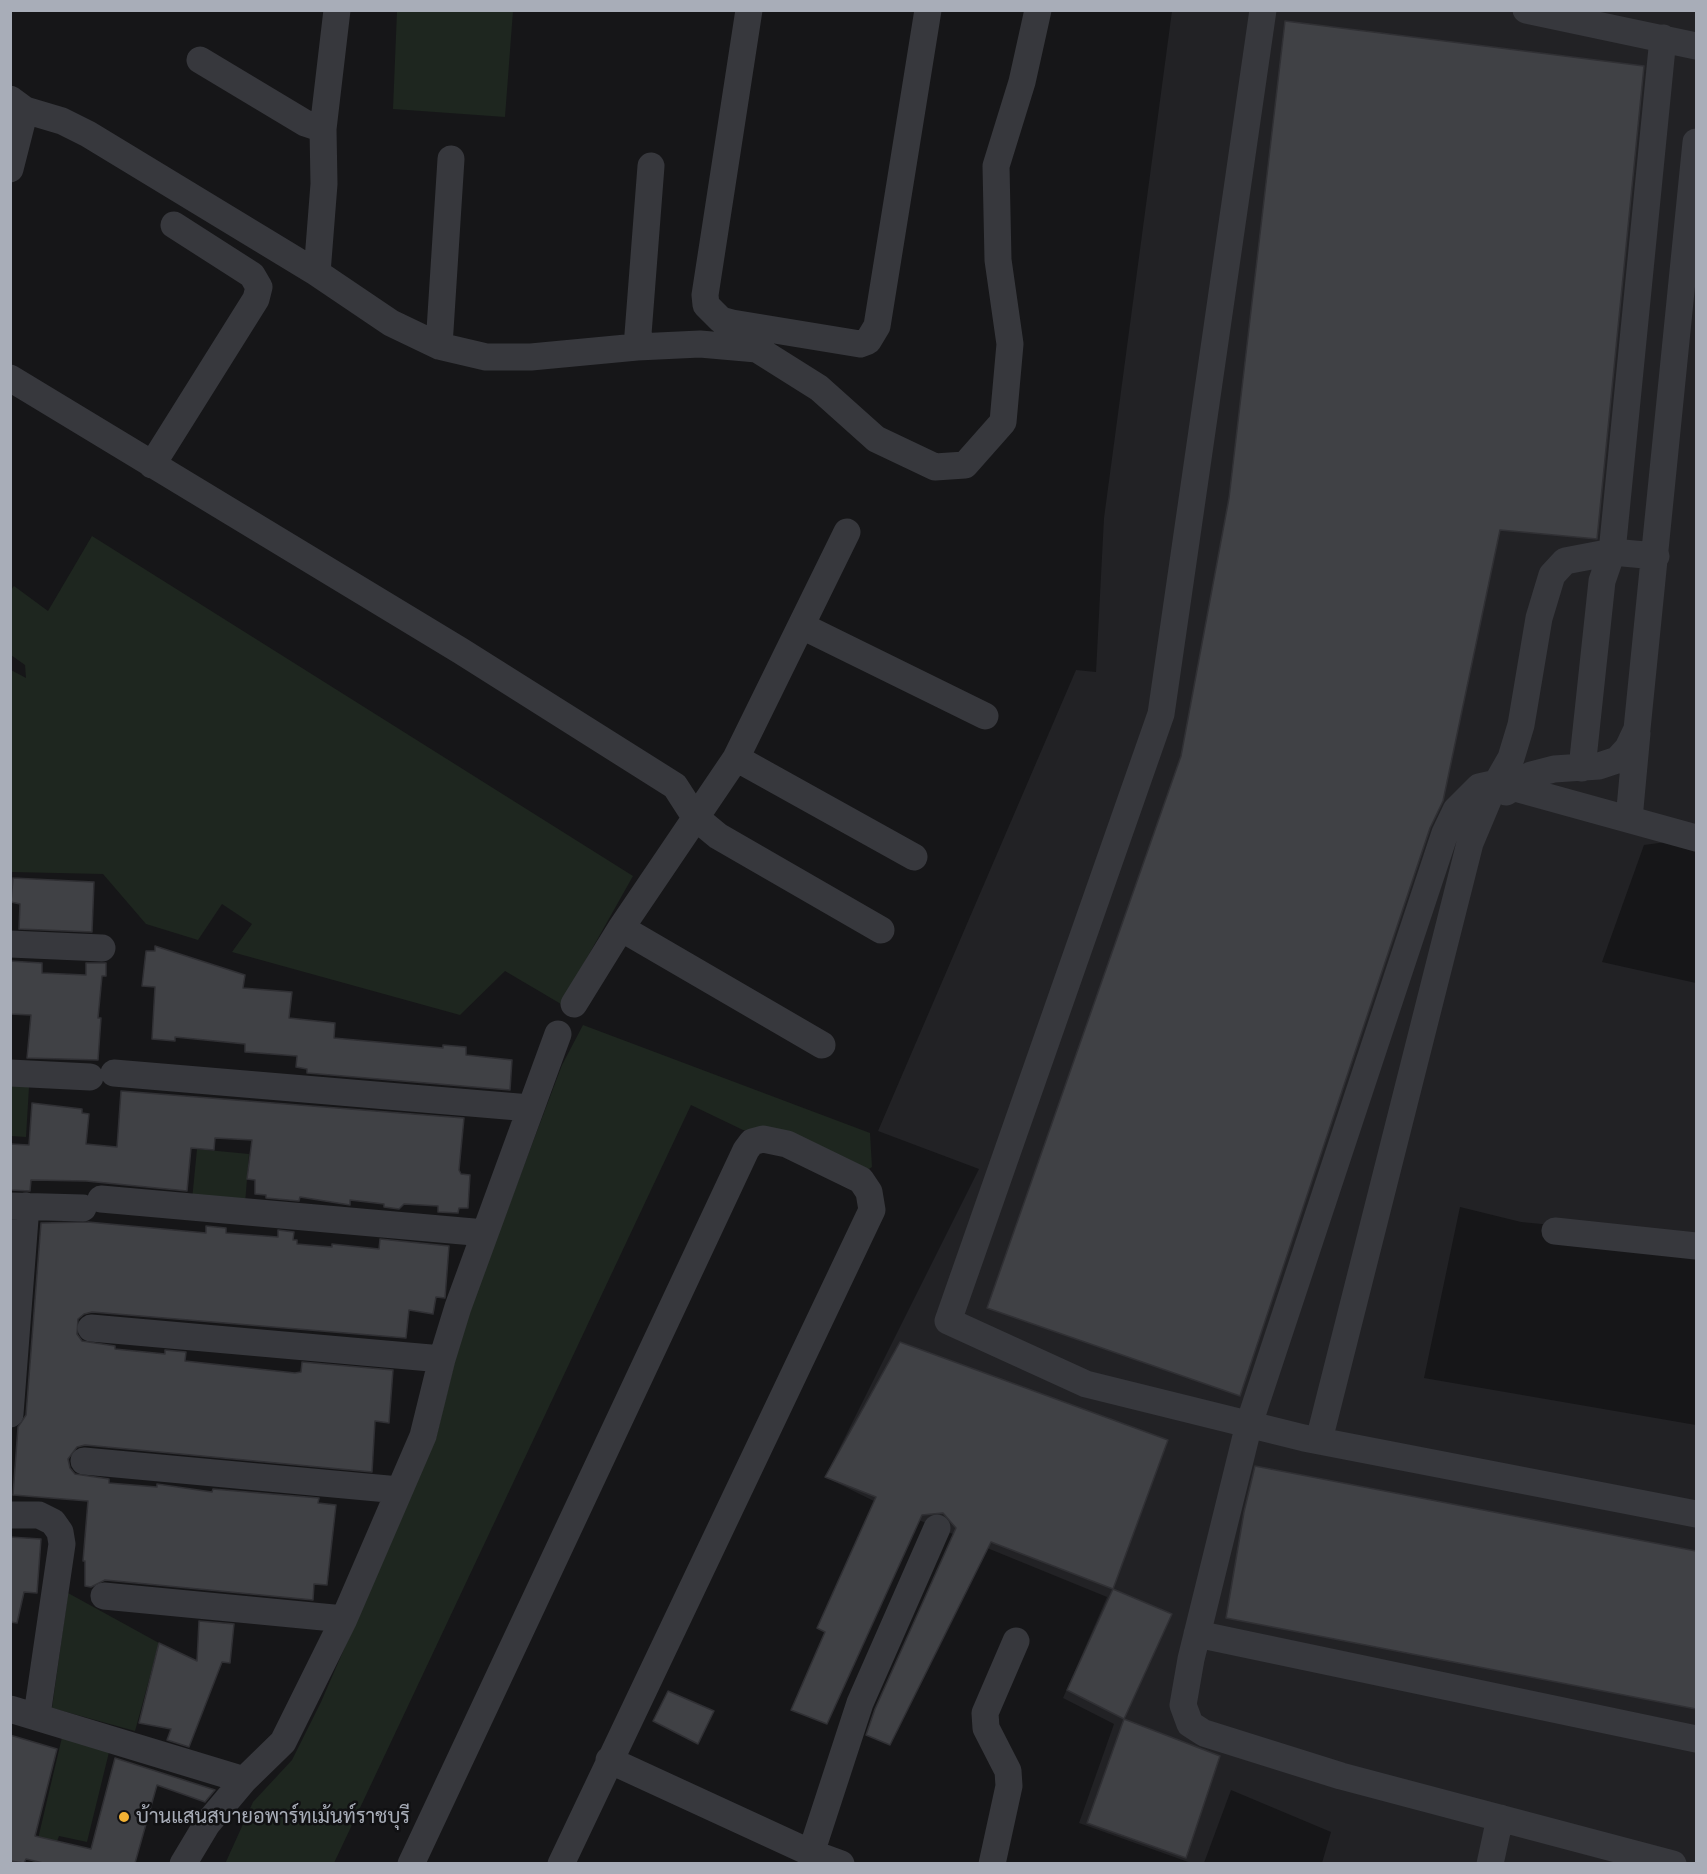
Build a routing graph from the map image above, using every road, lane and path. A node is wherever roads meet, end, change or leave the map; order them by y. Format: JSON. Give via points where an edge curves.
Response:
{"nodes":[{"id":1,"x":337,"y":10,"type":"edge"},
{"id":2,"x":749,"y":10,"type":"edge"},
{"id":3,"x":928,"y":10,"type":"edge"},
{"id":4,"x":1038,"y":10,"type":"edge"},
{"id":5,"x":1263,"y":10,"type":"edge"},
{"id":6,"x":1526,"y":10,"type":"edge"},
{"id":7,"x":1663,"y":38,"type":"junction"},
{"id":8,"x":1696,"y":46,"type":"edge"},
{"id":9,"x":200,"y":60,"type":"dead end"},
{"id":10,"x":18,"y":105,"type":"edge"},
{"id":11,"x":324,"y":129,"type":"junction"},
{"id":12,"x":1696,"y":142,"type":"edge"},
{"id":13,"x":12,"y":156,"type":"edge"},
{"id":14,"x":451,"y":159,"type":"dead end"},
{"id":15,"x":651,"y":166,"type":"dead end"},
{"id":16,"x":174,"y":225,"type":"dead end"},
{"id":17,"x":317,"y":273,"type":"junction"},
{"id":18,"x":801,"y":333,"type":"junction"},
{"id":19,"x":439,"y":346,"type":"junction"},
{"id":20,"x":637,"y":347,"type":"junction"},
{"id":21,"x":796,"y":374,"type":"junction"},
{"id":22,"x":10,"y":378,"type":"edge"},
{"id":23,"x":152,"y":465,"type":"junction"},
{"id":24,"x":846,"y":532,"type":"dead end"},
{"id":25,"x":1612,"y":552,"type":"junction"},
{"id":26,"x":1656,"y":556,"type":"junction"},
{"id":27,"x":802,"y":626,"type":"junction"},
{"id":28,"x":985,"y":716,"type":"dead end"},
{"id":29,"x":1637,"y":729,"type":"junction"},
{"id":30,"x":736,"y":758,"type":"junction"},
{"id":31,"x":1582,"y":768,"type":"junction"},
{"id":32,"x":1504,"y":784,"type":"junction"},
{"id":33,"x":695,"y":817,"type":"junction"},
{"id":34,"x":1629,"y":819,"type":"junction"},
{"id":35,"x":1696,"y":838,"type":"edge"},
{"id":36,"x":914,"y":857,"type":"dead end"},
{"id":37,"x":621,"y":928,"type":"junction"},
{"id":38,"x":881,"y":930,"type":"dead end"},
{"id":39,"x":10,"y":944,"type":"edge"},
{"id":40,"x":102,"y":948,"type":"dead end"},
{"id":41,"x":574,"y":1004,"type":"dead end"},
{"id":42,"x":558,"y":1034,"type":"dead end"},
{"id":43,"x":822,"y":1046,"type":"dead end"},
{"id":44,"x":10,"y":1073,"type":"edge"},
{"id":45,"x":530,"y":1108,"type":"junction"},
{"id":46,"x":18,"y":1206,"type":"edge"},
{"id":47,"x":1555,"y":1231,"type":"dead end"},
{"id":48,"x":484,"y":1233,"type":"junction"},
{"id":49,"x":1696,"y":1246,"type":"edge"},
{"id":50,"x":91,"y":1328,"type":"dead end"},
{"id":51,"x":441,"y":1359,"type":"junction"},
{"id":52,"x":10,"y":1414,"type":"edge"},
{"id":53,"x":1250,"y":1424,"type":"junction"},
{"id":54,"x":1320,"y":1440,"type":"junction"},
{"id":55,"x":84,"y":1461,"type":"dead end"},
{"id":56,"x":399,"y":1491,"type":"junction"},
{"id":57,"x":1696,"y":1514,"type":"edge"},
{"id":58,"x":10,"y":1515,"type":"edge"},
{"id":59,"x":937,"y":1528,"type":"dead end"},
{"id":60,"x":104,"y":1596,"type":"dead end"},
{"id":61,"x":344,"y":1619,"type":"junction"},
{"id":62,"x":1197,"y":1634,"type":"junction"},
{"id":63,"x":1016,"y":1641,"type":"dead end"},
{"id":64,"x":10,"y":1709,"type":"edge"},
{"id":65,"x":37,"y":1715,"type":"junction"},
{"id":66,"x":1696,"y":1739,"type":"edge"},
{"id":67,"x":609,"y":1760,"type":"junction"},
{"id":68,"x":244,"y":1780,"type":"junction"},
{"id":69,"x":1500,"y":1818,"type":"junction"},
{"id":70,"x":811,"y":1853,"type":"junction"},
{"id":71,"x":183,"y":1863,"type":"edge"},
{"id":72,"x":411,"y":1863,"type":"edge"},
{"id":73,"x":561,"y":1863,"type":"edge"},
{"id":74,"x":841,"y":1863,"type":"edge"},
{"id":75,"x":992,"y":1863,"type":"edge"},
{"id":76,"x":1490,"y":1863,"type":"edge"},
{"id":77,"x":1673,"y":1863,"type":"edge"}],
"edges":[{"from":1,"to":11,"type":"street"},
{"from":2,"to":18,"type":"street","via":[[706,305],[721,320]]},
{"from":3,"to":18,"type":"street","via":[[874,334],[860,344]]},
{"from":4,"to":21,"type":"street","via":[[1022,82],[996,166],[998,260],[1010,344],[1003,422],[965,465],[935,467],[876,439],[819,388]]},
{"from":5,"to":53,"type":"street","via":[[1161,714],[948,1321],[1086,1384]]},
{"from":6,"to":7,"type":"street"},
{"from":7,"to":8,"type":"street"},
{"from":7,"to":25,"type":"street"},
{"from":9,"to":11,"type":"street","via":[[305,123]]},
{"from":10,"to":13,"type":"street"},
{"from":10,"to":17,"type":"street","via":[[88,134]]},
{"from":11,"to":17,"type":"street"},
{"from":12,"to":26,"type":"street"},
{"from":14,"to":19,"type":"street"},
{"from":15,"to":20,"type":"street"},
{"from":16,"to":23,"type":"street","via":[[252,275],[259,287],[256,299]]},
{"from":17,"to":19,"type":"street","via":[[391,323]]},
{"from":18,"to":21,"type":"street"},
{"from":19,"to":20,"type":"street","via":[[486,357]]},
{"from":20,"to":21,"type":"street","via":[[700,344],[756,349]]},
{"from":22,"to":23,"type":"street"},
{"from":23,"to":33,"type":"street","via":[[461,651],[675,786]]},
{"from":24,"to":27,"type":"street"},
{"from":25,"to":26,"type":"street"},
{"from":25,"to":31,"type":"street","via":[[1602,581]]},
{"from":25,"to":32,"type":"street","via":[[1564,561],[1552,575],[1539,618],[1521,725]]},
{"from":26,"to":29,"type":"street"},
{"from":27,"to":28,"type":"street"},
{"from":27,"to":30,"type":"street"},
{"from":29,"to":31,"type":"street","via":[[1617,760]]},
{"from":29,"to":34,"type":"street"},
{"from":30,"to":33,"type":"street"},
{"from":30,"to":36,"type":"street"},
{"from":31,"to":32,"type":"street","via":[[1554,769]]},
{"from":32,"to":34,"type":"street"},
{"from":32,"to":53,"type":"street","via":[[1479,787],[1456,810],[1445,833]]},
{"from":32,"to":54,"type":"street","via":[[1470,843]]},
{"from":33,"to":37,"type":"street"},
{"from":33,"to":38,"type":"street","via":[[718,836]]},
{"from":34,"to":35,"type":"street"},
{"from":37,"to":41,"type":"street"},
{"from":37,"to":43,"type":"street"},
{"from":39,"to":40,"type":"street"},
{"from":42,"to":45,"type":"street"},
{"from":44,"to":45,"type":"street","via":[[102,1075]]},
{"from":45,"to":48,"type":"street"},
{"from":46,"to":48,"type":"street","via":[[92,1204]]},
{"from":46,"to":52,"type":"street"},
{"from":47,"to":49,"type":"street"},
{"from":48,"to":51,"type":"street"},
{"from":50,"to":51,"type":"street"},
{"from":51,"to":56,"type":"street","via":[[423,1436]]},
{"from":53,"to":54,"type":"street"},
{"from":53,"to":62,"type":"street"},
{"from":54,"to":57,"type":"street"},
{"from":55,"to":56,"type":"street"},
{"from":56,"to":61,"type":"street"},
{"from":58,"to":65,"type":"street","via":[[39,1515],[53,1522],[62,1544]]},
{"from":59,"to":70,"type":"street","via":[[860,1702]]},
{"from":60,"to":61,"type":"street"},
{"from":61,"to":68,"type":"street","via":[[283,1742]]},
{"from":62,"to":66,"type":"street"},
{"from":62,"to":69,"type":"street","via":[[1184,1706],[1190,1724],[1204,1733],[1341,1776]]},
{"from":63,"to":75,"type":"street","via":[[985,1713],[986,1728],[1008,1771],[1009,1786]]},
{"from":64,"to":65,"type":"street"},
{"from":65,"to":68,"type":"street"},
{"from":67,"to":70,"type":"street"},
{"from":67,"to":72,"type":"street","via":[[872,1210],[869,1192],[861,1180],[787,1144],[763,1139],[752,1142],[746,1150]]},
{"from":67,"to":73,"type":"street"},
{"from":68,"to":71,"type":"street","via":[[207,1824]]},
{"from":69,"to":76,"type":"street"},
{"from":69,"to":77,"type":"street"},
{"from":70,"to":74,"type":"street"}]}
